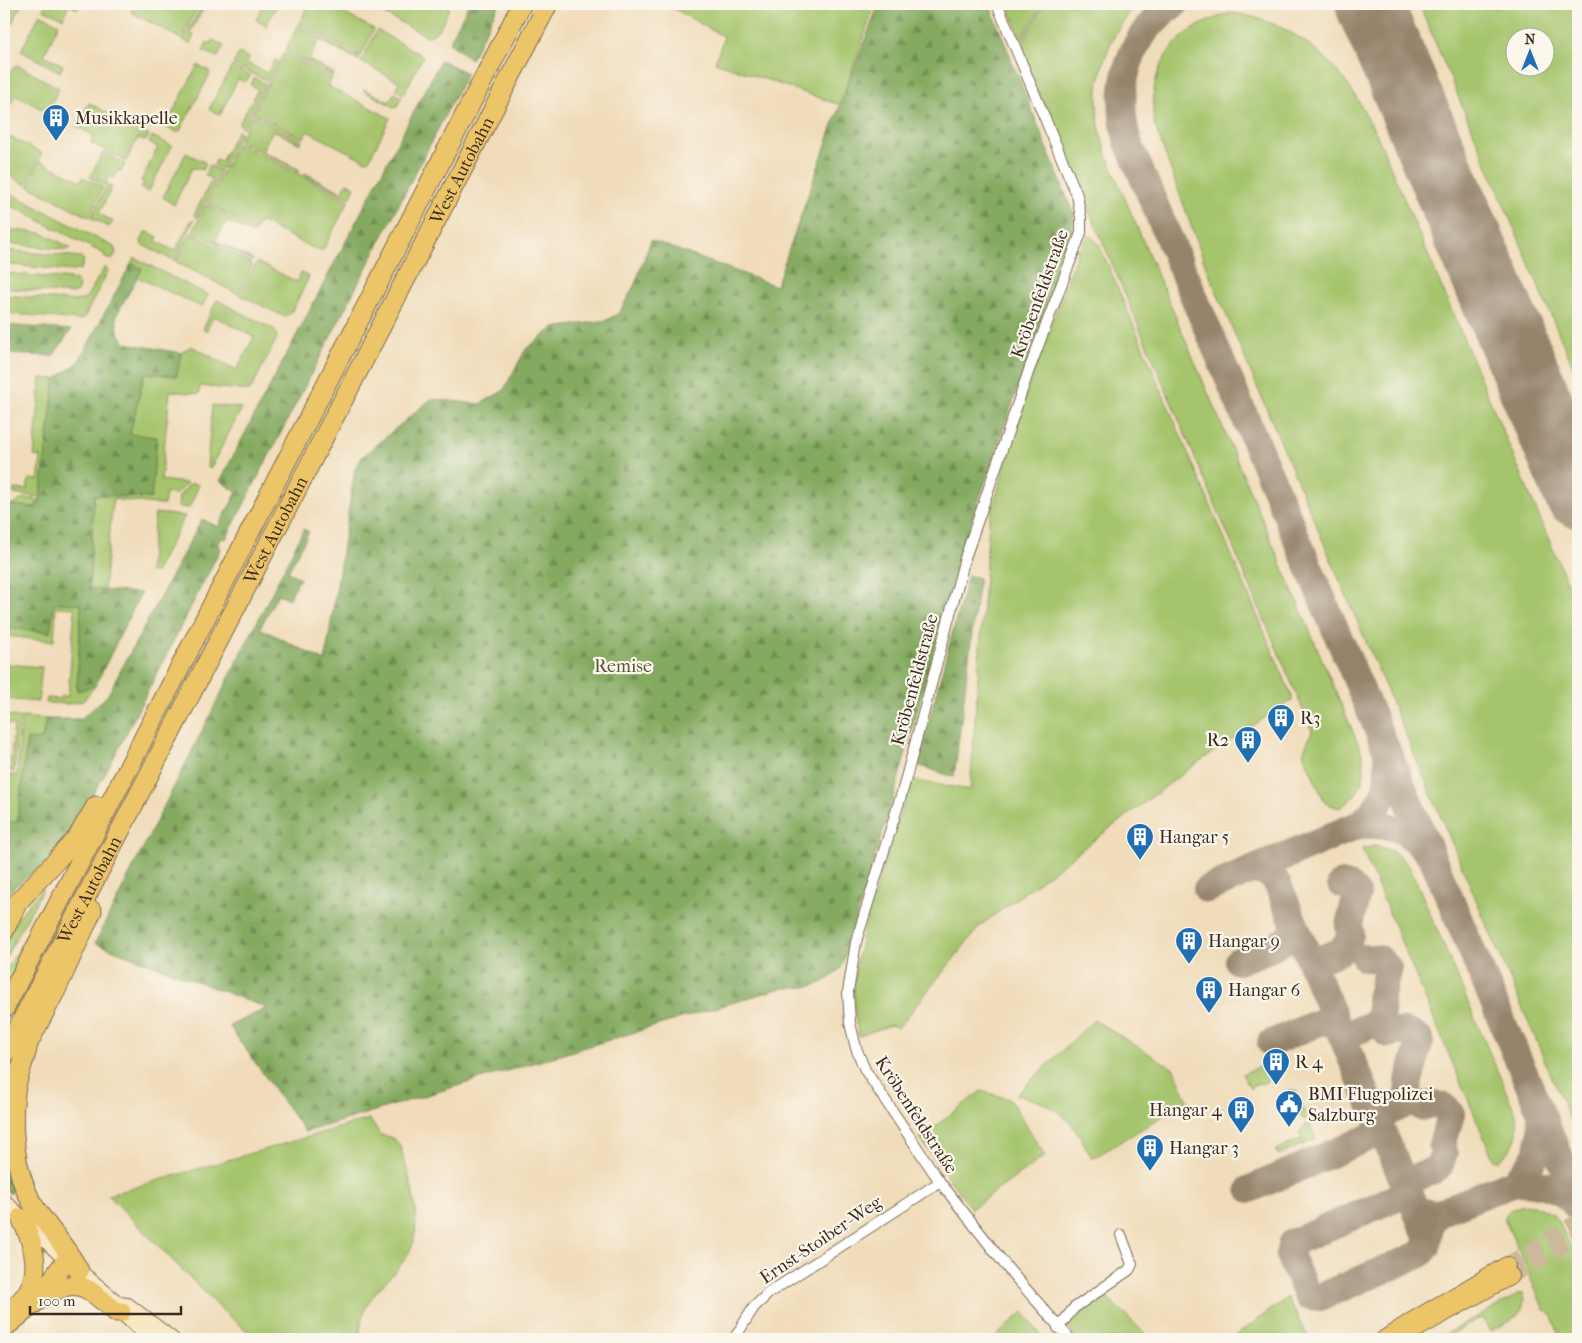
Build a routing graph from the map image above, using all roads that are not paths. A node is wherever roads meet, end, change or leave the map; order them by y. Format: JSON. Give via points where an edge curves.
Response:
{"nodes":[{"id":1,"x":522,"y":4,"type":"edge"},
{"id":2,"x":997,"y":4,"type":"edge"},
{"id":3,"x":547,"y":8,"type":"edge"},
{"id":4,"x":119,"y":785,"type":"junction"},
{"id":5,"x":100,"y":871,"type":"junction"},
{"id":6,"x":27,"y":889,"type":"junction"},
{"id":7,"x":4,"y":904,"type":"edge"},
{"id":8,"x":4,"y":931,"type":"edge"},
{"id":9,"x":4,"y":1009,"type":"edge"},
{"id":10,"x":28,"y":1044,"type":"junction"},
{"id":11,"x":4,"y":1055,"type":"edge"},
{"id":12,"x":4,"y":1089,"type":"edge"},
{"id":13,"x":940,"y":1182,"type":"junction"},
{"id":14,"x":4,"y":1201,"type":"edge"},
{"id":15,"x":21,"y":1218,"type":"junction"},
{"id":16,"x":1121,"y":1235,"type":"dead end"},
{"id":17,"x":72,"y":1265,"type":"junction"},
{"id":18,"x":36,"y":1302,"type":"junction"},
{"id":19,"x":120,"y":1308,"type":"junction"},
{"id":20,"x":4,"y":1314,"type":"edge"},
{"id":21,"x":4,"y":1328,"type":"edge"},
{"id":22,"x":1058,"y":1328,"type":"junction"},
{"id":23,"x":150,"y":1339,"type":"edge"},
{"id":24,"x":172,"y":1339,"type":"edge"},
{"id":25,"x":734,"y":1339,"type":"edge"},
{"id":26,"x":1070,"y":1339,"type":"edge"},
{"id":27,"x":1384,"y":1339,"type":"edge"},
{"id":28,"x":1398,"y":1339,"type":"edge"}],
"edges":[{"from":1,"to":4,"type":"highway","name":"West Autobahn"},
{"from":2,"to":13,"type":"street","name":"Kröbenfeldstraße","via":[[1076,195],[1082,218],[1081,233],[965,558],[903,789],[856,942],[848,992],[850,1023],[865,1070]]},
{"from":3,"to":5,"type":"highway","name":"West Autobahn"},
{"from":4,"to":6,"type":"highway","via":[[95,807],[76,838]]},
{"from":4,"to":9,"type":"highway","name":"West Autobahn"},
{"from":5,"to":10,"type":"highway","via":[[102,888]]},
{"from":5,"to":11,"type":"highway","name":"West Autobahn"},
{"from":6,"to":7,"type":"highway"},
{"from":6,"to":8,"type":"highway"},
{"from":10,"to":12,"type":"highway"},
{"from":10,"to":17,"type":"highway","via":[[15,1090],[14,1106],[14,1134],[20,1172],[30,1199],[70,1253]]},
{"from":13,"to":22,"type":"street","name":"Kröbenfeldstraße"},
{"from":13,"to":25,"type":"street","name":"Ernst-Stoiber-Weg","via":[[770,1292],[754,1307]]},
{"from":14,"to":15,"type":"main road"},
{"from":15,"to":17,"type":"main road"},
{"from":15,"to":20,"type":"highway","via":[[34,1246],[35,1275],[20,1303]]},
{"from":16,"to":22,"type":"street","via":[[1132,1264],[1129,1270],[1074,1308]]},
{"from":17,"to":18,"type":"highway"},
{"from":17,"to":19,"type":"main road"},
{"from":18,"to":19,"type":"highway","via":[[63,1286],[74,1285],[85,1287],[116,1312]]},
{"from":18,"to":21,"type":"highway"},
{"from":19,"to":23,"type":"main road"},
{"from":19,"to":24,"type":"main road","via":[[128,1305]]},
{"from":22,"to":26,"type":"street","name":"Kröbenfeldstraße"},
{"from":27,"to":28,"type":"main road","via":[[1413,1320],[1509,1270]]}]}
